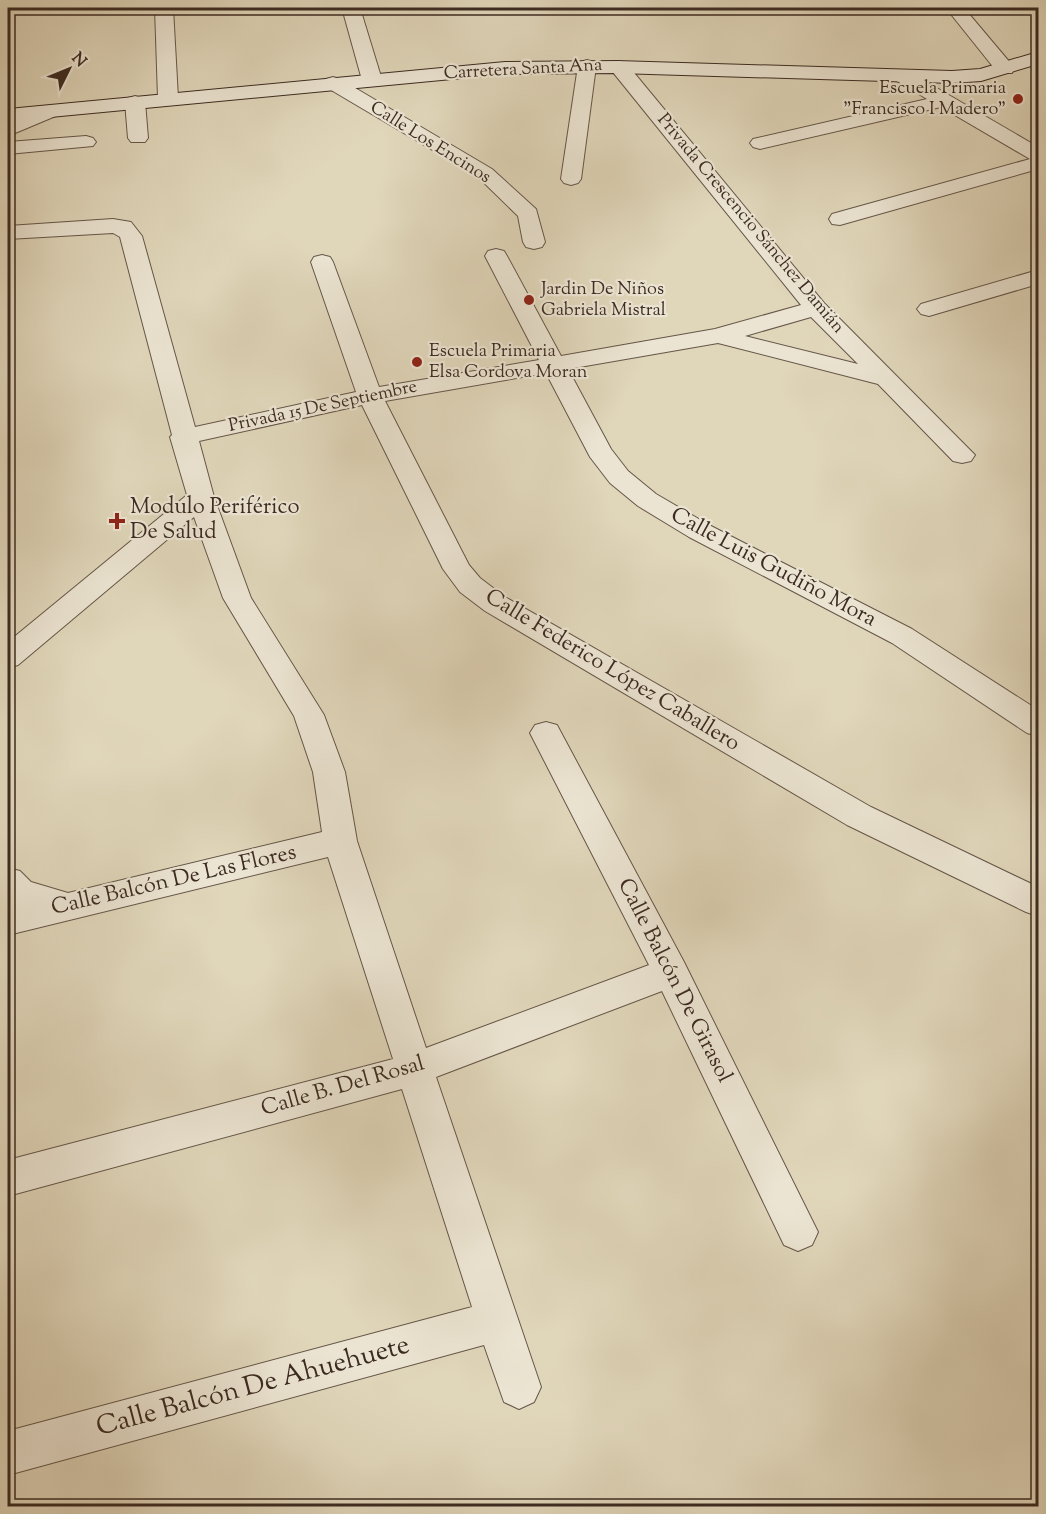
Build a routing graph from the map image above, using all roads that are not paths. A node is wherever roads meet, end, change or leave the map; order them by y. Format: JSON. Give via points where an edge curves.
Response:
{"nodes":[{"id":1,"x":164,"y":8,"type":"edge"},
{"id":2,"x":351,"y":8,"type":"edge"},
{"id":3,"x":954,"y":8,"type":"edge"},
{"id":4,"x":1038,"y":58,"type":"edge"},
{"id":5,"x":587,"y":66,"type":"junction"},
{"id":6,"x":619,"y":67,"type":"junction"},
{"id":7,"x":1005,"y":69,"type":"junction"},
{"id":8,"x":904,"y":77,"type":"junction"},
{"id":9,"x":372,"y":80,"type":"junction"},
{"id":10,"x":333,"y":83,"type":"junction"},
{"id":11,"x":168,"y":98,"type":"junction"},
{"id":12,"x":942,"y":101,"type":"junction"},
{"id":13,"x":135,"y":102,"type":"junction"},
{"id":14,"x":51,"y":111,"type":"junction"},
{"id":15,"x":8,"y":115,"type":"edge"},
{"id":16,"x":8,"y":130,"type":"edge"},
{"id":17,"x":138,"y":138,"type":"dead end"},
{"id":18,"x":86,"y":141,"type":"dead end"},
{"id":19,"x":760,"y":143,"type":"dead end"},
{"id":20,"x":8,"y":148,"type":"edge"},
{"id":21,"x":1038,"y":155,"type":"edge"},
{"id":22,"x":1038,"y":163,"type":"edge"},
{"id":23,"x":571,"y":179,"type":"dead end"},
{"id":24,"x":840,"y":219,"type":"dead end"},
{"id":25,"x":8,"y":232,"type":"edge"},
{"id":26,"x":534,"y":242,"type":"dead end"},
{"id":27,"x":496,"y":256,"type":"dead end"},
{"id":28,"x":322,"y":262,"type":"dead end"},
{"id":29,"x":1038,"y":277,"type":"edge"},
{"id":30,"x":816,"y":308,"type":"junction"},
{"id":31,"x":929,"y":309,"type":"dead end"},
{"id":32,"x":718,"y":336,"type":"junction"},
{"id":33,"x":554,"y":364,"type":"junction"},
{"id":34,"x":887,"y":379,"type":"junction"},
{"id":35,"x":370,"y":396,"type":"junction"},
{"id":36,"x":183,"y":436,"type":"junction"},
{"id":37,"x":962,"y":455,"type":"dead end"},
{"id":38,"x":201,"y":497,"type":"junction"},
{"id":39,"x":8,"y":658,"type":"edge"},
{"id":40,"x":1038,"y":725,"type":"edge"},
{"id":41,"x":546,"y":733,"type":"dead end"},
{"id":42,"x":340,"y":842,"type":"junction"},
{"id":43,"x":8,"y":881,"type":"edge"},
{"id":44,"x":1038,"y":902,"type":"edge"},
{"id":45,"x":65,"y":906,"type":"junction"},
{"id":46,"x":8,"y":921,"type":"edge"},
{"id":47,"x":671,"y":972,"type":"junction"},
{"id":48,"x":415,"y":1069,"type":"junction"},
{"id":49,"x":8,"y":1178,"type":"edge"},
{"id":50,"x":798,"y":1232,"type":"dead end"},
{"id":51,"x":498,"y":1321,"type":"junction"},
{"id":52,"x":519,"y":1387,"type":"dead end"},
{"id":53,"x":8,"y":1454,"type":"edge"}],
"edges":[{"from":1,"to":11,"type":"street"},
{"from":2,"to":9,"type":"street"},
{"from":3,"to":7,"type":"street"},
{"from":4,"to":7,"type":"main road","name":"Carretera Santa Ana"},
{"from":5,"to":6,"type":"main road","name":"Carretera Santa Ana"},
{"from":5,"to":9,"type":"main road","name":"Carretera Santa Ana","via":[[505,68]]},
{"from":5,"to":23,"type":"street"},
{"from":6,"to":8,"type":"main road","name":"Carretera Santa Ana"},
{"from":6,"to":30,"type":"street","name":"Privada Crescencio Sánchez Damián"},
{"from":7,"to":8,"type":"main road","name":"Carretera Santa Ana","via":[[981,75]]},
{"from":8,"to":12,"type":"street"},
{"from":9,"to":10,"type":"main road","name":"Carretera Santa Ana"},
{"from":10,"to":11,"type":"main road","name":"Carretera Santa Ana"},
{"from":10,"to":26,"type":"street","name":"Calle Los Encinos","via":[[485,173],[528,214]]},
{"from":11,"to":13,"type":"main road","name":"Carretera Santa Ana"},
{"from":12,"to":19,"type":"street"},
{"from":12,"to":21,"type":"street"},
{"from":13,"to":14,"type":"main road","name":"Carretera Santa Ana"},
{"from":13,"to":17,"type":"street"},
{"from":14,"to":15,"type":"main road","name":"Carretera Santa Ana"},
{"from":14,"to":16,"type":"street"},
{"from":18,"to":20,"type":"street"},
{"from":22,"to":24,"type":"street"},
{"from":25,"to":36,"type":"street","via":[[113,225],[128,231]]},
{"from":27,"to":33,"type":"street","name":"Calle Luis Gudiño Mora"},
{"from":28,"to":35,"type":"street","name":"Calle Federico López Caballero"},
{"from":29,"to":31,"type":"street"},
{"from":30,"to":32,"type":"street","name":"Privada 15 De Septiembre"},
{"from":30,"to":34,"type":"street","name":"Privada Crescencio Sánchez Damián"},
{"from":32,"to":33,"type":"street","name":"Privada 15 De Septiembre"},
{"from":32,"to":34,"type":"street"},
{"from":33,"to":35,"type":"street","name":"Privada 15 De Septiembre"},
{"from":33,"to":40,"type":"street","name":"Calle Luis Gudiño Mora","via":[[599,451],[619,477],[647,500],[902,636]]},
{"from":34,"to":37,"type":"street","name":"Privada Crescencio Sánchez Damián"},
{"from":35,"to":36,"type":"street","name":"Privada 15 De Septiembre"},
{"from":35,"to":44,"type":"street","name":"Calle Federico López Caballero","via":[[456,569],[495,604],[859,816]]},
{"from":36,"to":38,"type":"street"},
{"from":38,"to":39,"type":"street"},
{"from":38,"to":42,"type":"street","via":[[237,598],[309,715],[329,772]]},
{"from":41,"to":47,"type":"street","name":"Calle Balcón De Girasol"},
{"from":42,"to":45,"type":"street","name":"Calle Balcón De Las Flores"},
{"from":42,"to":48,"type":"street"},
{"from":43,"to":45,"type":"street","via":[[20,893]]},
{"from":45,"to":46,"type":"street","name":"Calle Balcón De Las Flores"},
{"from":47,"to":48,"type":"street","name":"Calle B. Del Rosal"},
{"from":47,"to":50,"type":"street","name":"Calle Balcón De Girasol"},
{"from":48,"to":49,"type":"street","name":"Calle B. Del Rosal"},
{"from":48,"to":51,"type":"street"},
{"from":51,"to":52,"type":"street"},
{"from":51,"to":53,"type":"street","name":"Calle Balcón De Ahuehuete"}]}
